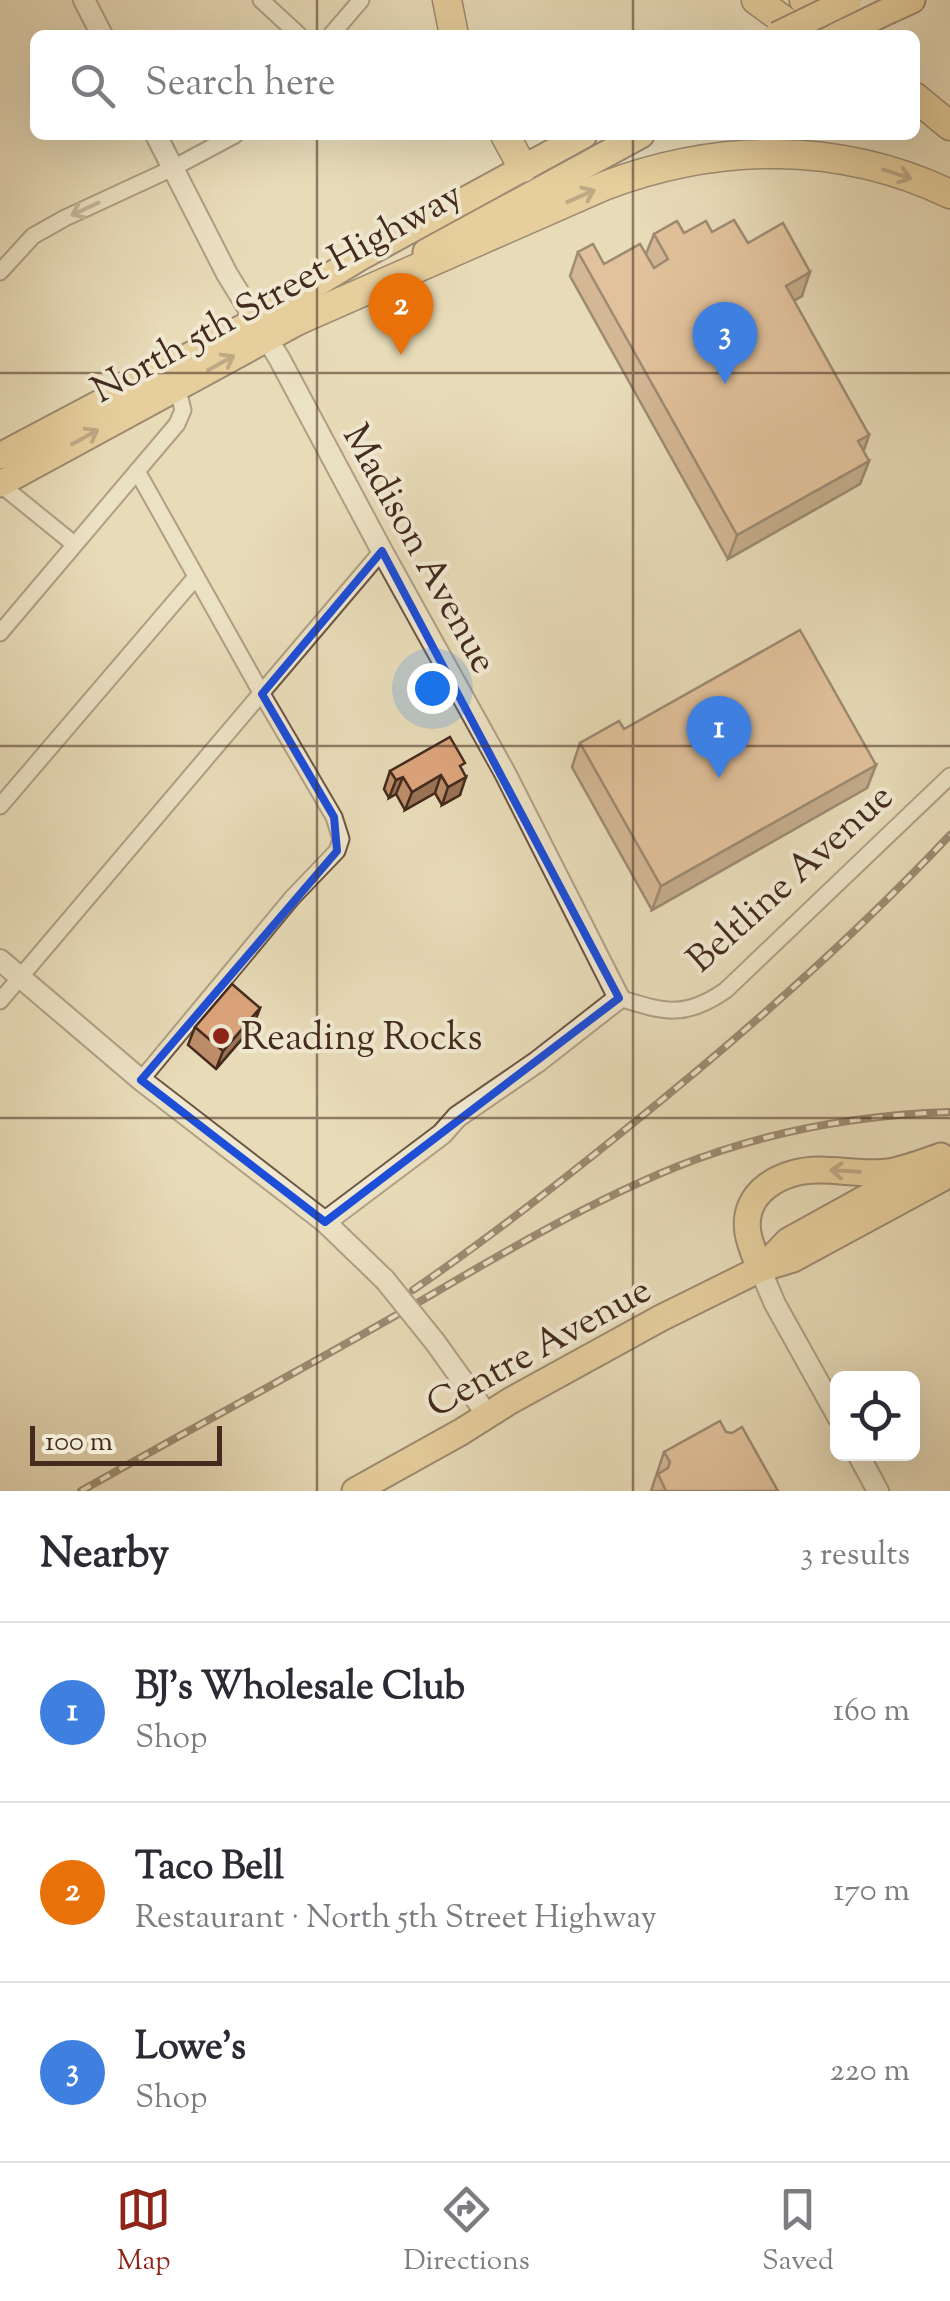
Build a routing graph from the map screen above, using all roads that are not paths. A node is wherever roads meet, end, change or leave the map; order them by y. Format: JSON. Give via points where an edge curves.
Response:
{"nodes":[{"id":1,"x":84,"y":0,"type":"edge"},
{"id":2,"x":261,"y":0,"type":"edge"},
{"id":3,"x":362,"y":0,"type":"edge"},
{"id":4,"x":447,"y":0,"type":"edge"},
{"id":5,"x":464,"y":0,"type":"edge"},
{"id":6,"x":756,"y":0,"type":"edge"},
{"id":7,"x":778,"y":0,"type":"edge"},
{"id":8,"x":804,"y":0,"type":"edge"},
{"id":9,"x":849,"y":0,"type":"edge"},
{"id":10,"x":902,"y":5,"type":"edge"},
{"id":11,"x":99,"y":30,"type":"edge"},
{"id":12,"x":294,"y":30,"type":"edge"},
{"id":13,"x":335,"y":30,"type":"edge"},
{"id":14,"x":453,"y":30,"type":"edge"},
{"id":15,"x":468,"y":30,"type":"edge"},
{"id":16,"x":787,"y":30,"type":"edge"},
{"id":17,"x":797,"y":30,"type":"edge"},
{"id":18,"x":811,"y":30,"type":"edge"},
{"id":19,"x":835,"y":30,"type":"edge"},
{"id":20,"x":850,"y":30,"type":"edge"},
{"id":21,"x":920,"y":101,"type":"edge"},
{"id":22,"x":920,"y":123,"type":"edge"},
{"id":23,"x":950,"y":126,"type":"edge"},
{"id":24,"x":159,"y":140,"type":"edge"},
{"id":25,"x":226,"y":140,"type":"edge"},
{"id":26,"x":508,"y":140,"type":"edge"},
{"id":27,"x":575,"y":140,"type":"edge"},
{"id":28,"x":632,"y":140,"type":"edge"},
{"id":29,"x":950,"y":148,"type":"edge"},
{"id":30,"x":174,"y":168,"type":"junction"},
{"id":31,"x":524,"y":168,"type":"junction"},
{"id":32,"x":546,"y":186,"type":"junction"},
{"id":33,"x":950,"y":194,"type":"edge"},
{"id":34,"x":0,"y":272,"type":"edge"},
{"id":35,"x":300,"y":320,"type":"junction"},
{"id":36,"x":261,"y":330,"type":"junction"},
{"id":37,"x":177,"y":387,"type":"junction"},
{"id":38,"x":0,"y":456,"type":"edge"},
{"id":39,"x":136,"y":470,"type":"junction"},
{"id":40,"x":0,"y":484,"type":"edge"},
{"id":41,"x":74,"y":544,"type":"junction"},
{"id":42,"x":382,"y":551,"type":"junction"},
{"id":43,"x":196,"y":577,"type":"junction"},
{"id":44,"x":0,"y":633,"type":"edge"},
{"id":45,"x":262,"y":694,"type":"junction"},
{"id":46,"x":950,"y":776,"type":"edge"},
{"id":47,"x":0,"y":806,"type":"edge"},
{"id":48,"x":0,"y":960,"type":"edge"},
{"id":49,"x":20,"y":977,"type":"junction"},
{"id":50,"x":618,"y":998,"type":"junction"},
{"id":51,"x":0,"y":1001,"type":"edge"},
{"id":52,"x":141,"y":1080,"type":"junction"},
{"id":53,"x":947,"y":1160,"type":"edge"},
{"id":54,"x":324,"y":1222,"type":"junction"},
{"id":55,"x":760,"y":1269,"type":"junction"},
{"id":56,"x":830,"y":1403,"type":"edge"},
{"id":57,"x":488,"y":1416,"type":"junction"},
{"id":58,"x":862,"y":1461,"type":"edge"},
{"id":59,"x":355,"y":1491,"type":"edge"},
{"id":60,"x":878,"y":1491,"type":"edge"}],
"edges":[{"from":1,"to":11,"type":"street"},
{"from":2,"to":12,"type":"street"},
{"from":3,"to":13,"type":"street"},
{"from":4,"to":14,"type":"highway"},
{"from":5,"to":15,"type":"highway"},
{"from":6,"to":17,"type":"highway"},
{"from":7,"to":18,"type":"highway"},
{"from":8,"to":19,"type":"highway"},
{"from":9,"to":16,"type":"main road","bridge":true},
{"from":10,"to":20,"type":"main road","bridge":true},
{"from":21,"to":23,"type":"highway"},
{"from":22,"to":29,"type":"highway"},
{"from":24,"to":30,"type":"street","name":"Madison Avenue"},
{"from":25,"to":30,"type":"street"},
{"from":26,"to":31,"type":"highway"},
{"from":27,"to":31,"type":"main road","name":"North 5th Street Highway"},
{"from":28,"to":32,"type":"main road","name":"North 5th Street Highway"},
{"from":30,"to":34,"type":"street","one_way":true,"via":[[33,236]]},
{"from":30,"to":36,"type":"street","name":"Madison Avenue"},
{"from":31,"to":32,"type":"main road"},
{"from":31,"to":36,"type":"main road","name":"North 5th Street Highway","via":[[359,258]]},
{"from":32,"to":35,"type":"main road","name":"North 5th Street Highway"},
{"from":35,"to":33,"type":"highway","one_way":true,"via":[[604,186],[693,160],[764,153],[831,158]]},
{"from":35,"to":36,"type":"main road","name":"North 5th Street Highway"},
{"from":37,"to":36,"type":"main road","name":"North 5th Street Highway","one_way":true},
{"from":36,"to":38,"type":"main road","name":"North 5th Street Highway"},
{"from":36,"to":42,"type":"street","name":"Madison Avenue"},
{"from":37,"to":39,"type":"street","via":[[181,418]]},
{"from":40,"to":37,"type":"main road","name":"North 5th Street Highway","one_way":true},
{"from":39,"to":41,"type":"street"},
{"from":39,"to":43,"type":"street"},
{"from":40,"to":41,"type":"street"},
{"from":41,"to":44,"type":"street"},
{"from":42,"to":45,"type":"street"},
{"from":42,"to":50,"type":"street","name":"Madison Avenue","via":[[505,773]]},
{"from":43,"to":45,"type":"street"},
{"from":43,"to":47,"type":"street"},
{"from":45,"to":49,"type":"street"},
{"from":45,"to":52,"type":"street","via":[[341,839]]},
{"from":46,"to":50,"type":"street","name":"Beltline Avenue","via":[[726,990],[680,1010]]},
{"from":48,"to":49,"type":"street"},
{"from":49,"to":51,"type":"street"},
{"from":49,"to":52,"type":"street"},
{"from":50,"to":54,"type":"street"},
{"from":52,"to":54,"type":"street"},
{"from":53,"to":55,"type":"main road","name":"Centre Avenue","via":[[788,1242]]},
{"from":53,"to":55,"type":"main road","one_way":true,"via":[[888,1172],[808,1170],[777,1179],[748,1212],[748,1237]]},
{"from":54,"to":57,"type":"street","bridge":true,"via":[[385,1280]]},
{"from":55,"to":56,"type":"street"},
{"from":55,"to":57,"type":"main road","name":"Centre Avenue"},
{"from":57,"to":59,"type":"main road","name":"Centre Avenue"},
{"from":58,"to":60,"type":"street"}]}
